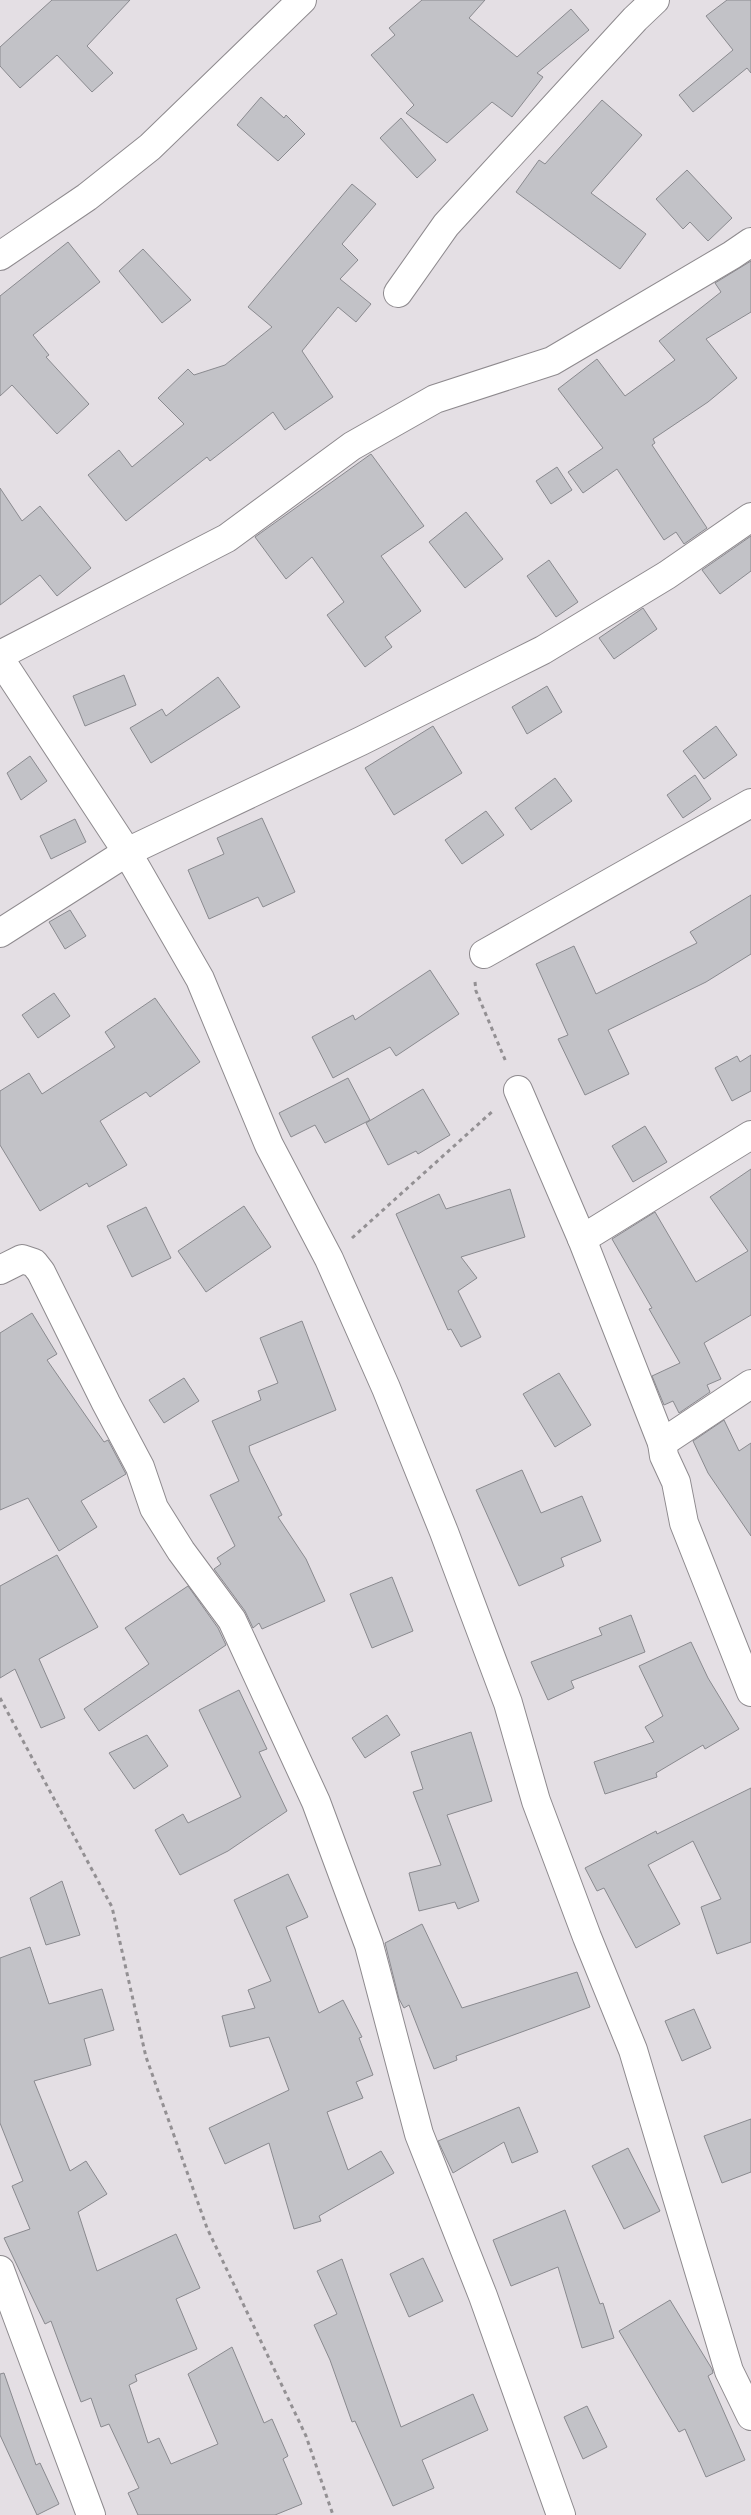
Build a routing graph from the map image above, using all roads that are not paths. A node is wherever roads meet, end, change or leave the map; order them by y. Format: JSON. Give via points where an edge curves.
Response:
{"nodes":[{"id":1,"x":302,"y":0,"type":"edge"},
{"id":2,"x":655,"y":0,"type":"edge"},
{"id":3,"x":751,"y":242,"type":"edge"},
{"id":4,"x":0,"y":256,"type":"edge"},
{"id":5,"x":398,"y":293,"type":"dead end"},
{"id":6,"x":751,"y":516,"type":"edge"},
{"id":7,"x":0,"y":655,"type":"edge"},
{"id":8,"x":0,"y":659,"type":"edge"},
{"id":9,"x":751,"y":803,"type":"edge"},
{"id":10,"x":127,"y":852,"type":"junction"},
{"id":11,"x":0,"y":933,"type":"edge"},
{"id":12,"x":484,"y":954,"type":"road end"},
{"id":13,"x":518,"y":1090,"type":"road end"},
{"id":14,"x":751,"y":1135,"type":"edge"},
{"id":15,"x":582,"y":1239,"type":"junction"},
{"id":16,"x":0,"y":1270,"type":"edge"},
{"id":17,"x":751,"y":1384,"type":"edge"},
{"id":18,"x":662,"y":1443,"type":"junction"},
{"id":19,"x":751,"y":1692,"type":"edge"},
{"id":20,"x":0,"y":2270,"type":"edge"},
{"id":21,"x":751,"y":2416,"type":"edge"},
{"id":22,"x":91,"y":2515,"type":"edge"},
{"id":23,"x":561,"y":2515,"type":"edge"}],
"edges":[{"from":1,"to":4,"type":"street","via":[[150,147],[88,197]]},
{"from":2,"to":5,"type":"street","via":[[446,225]]},
{"from":3,"to":7,"type":"street","via":[[552,361],[435,399],[352,446],[226,538]]},
{"from":6,"to":10,"type":"street","via":[[667,575],[543,650]]},
{"from":8,"to":10,"type":"street"},
{"from":9,"to":12,"type":"street"},
{"from":10,"to":11,"type":"street"},
{"from":10,"to":21,"type":"street","via":[[200,979],[269,1145],[329,1259],[386,1388],[444,1532],[508,1703],[536,1801],[632,2050],[729,2371]]},
{"from":13,"to":15,"type":"street"},
{"from":14,"to":15,"type":"street"},
{"from":15,"to":18,"type":"street"},
{"from":16,"to":23,"type":"street","via":[[22,1259],[34,1263],[41,1272],[140,1467],[154,1508],[232,1620],[316,1802],[369,1945],[419,2134],[483,2296]]},
{"from":17,"to":18,"type":"street"},
{"from":18,"to":19,"type":"street","via":[[664,1456],[676,1482],[684,1523]]},
{"from":20,"to":22,"type":"street"}]}
